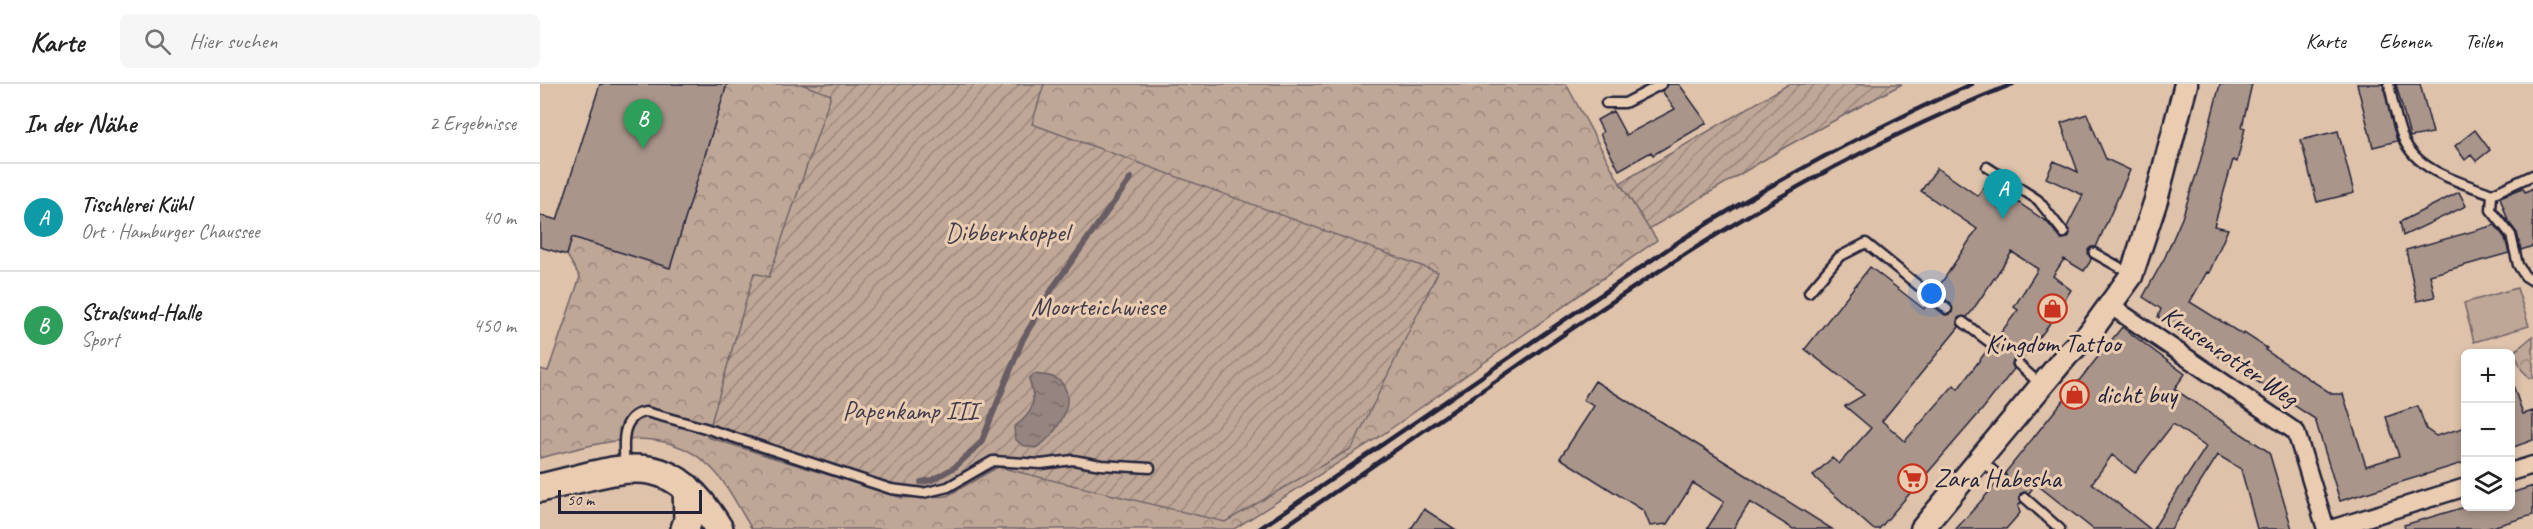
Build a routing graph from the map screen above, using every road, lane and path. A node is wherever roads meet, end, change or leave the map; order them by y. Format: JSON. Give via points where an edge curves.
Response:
{"nodes":[{"id":1,"x":1662,"y":84,"type":"edge"},
{"id":2,"x":2186,"y":84,"type":"edge"},
{"id":3,"x":2389,"y":84,"type":"edge"},
{"id":4,"x":1606,"y":103,"type":"dead end"},
{"id":5,"x":1987,"y":167,"type":"dead end"},
{"id":6,"x":2533,"y":175,"type":"edge"},
{"id":7,"x":2492,"y":194,"type":"junction"},
{"id":8,"x":2064,"y":233,"type":"dead end"},
{"id":9,"x":2094,"y":253,"type":"dead end"},
{"id":10,"x":2128,"y":261,"type":"junction"},
{"id":11,"x":2533,"y":281,"type":"edge"},
{"id":12,"x":1809,"y":292,"type":"dead end"},
{"id":13,"x":2111,"y":306,"type":"junction"},
{"id":14,"x":1947,"y":309,"type":"dead end"},
{"id":15,"x":1963,"y":322,"type":"dead end"},
{"id":16,"x":1992,"y":344,"type":"dead end"},
{"id":17,"x":2067,"y":355,"type":"junction"},
{"id":18,"x":2018,"y":364,"type":"dead end"},
{"id":19,"x":2043,"y":386,"type":"junction"},
{"id":20,"x":1980,"y":460,"type":"junction"},
{"id":21,"x":2533,"y":465,"type":"edge"},
{"id":22,"x":1150,"y":468,"type":"dead end"},
{"id":23,"x":625,"y":469,"type":"junction"},
{"id":24,"x":2515,"y":471,"type":"edge"},
{"id":25,"x":2001,"y":478,"type":"dead end"},
{"id":26,"x":540,"y":488,"type":"edge"},
{"id":27,"x":687,"y":488,"type":"junction"},
{"id":28,"x":2461,"y":489,"type":"edge"},
{"id":29,"x":2025,"y":498,"type":"dead end"},
{"id":30,"x":686,"y":529,"type":"edge"},
{"id":31,"x":719,"y":529,"type":"edge"},
{"id":32,"x":1922,"y":529,"type":"edge"},
{"id":33,"x":2060,"y":529,"type":"edge"},
{"id":34,"x":2326,"y":529,"type":"edge"},
{"id":35,"x":2331,"y":529,"type":"edge"}],
"edges":[{"from":1,"to":4,"type":"lane","via":[[1625,103]]},
{"from":2,"to":10,"type":"main road","via":[[2156,200]]},
{"from":3,"to":7,"type":"lane","via":[[2403,139],[2415,156],[2434,171]]},
{"from":5,"to":8,"type":"lane","via":[[2038,200]]},
{"from":6,"to":7,"type":"lane"},
{"from":7,"to":11,"type":"lane","via":[[2491,210],[2511,235],[2518,265]]},
{"from":9,"to":10,"type":"lane"},
{"from":10,"to":13,"type":"main road","via":[[2131,276]]},
{"from":10,"to":17,"type":"main road","via":[[2075,329]]},
{"from":12,"to":14,"type":"lane","via":[[1839,257],[1866,243]]},
{"from":13,"to":17,"type":"main road"},
{"from":13,"to":34,"type":"street","name":"Krusenrotter Weg","via":[[2296,432]]},
{"from":15,"to":16,"type":"lane"},
{"from":17,"to":19,"type":"main road"},
{"from":18,"to":19,"type":"lane"},
{"from":19,"to":20,"type":"main road"},
{"from":20,"to":25,"type":"lane"},
{"from":20,"to":32,"type":"main road"},
{"from":21,"to":24,"type":"street"},
{"from":22,"to":23,"type":"lane","via":[[1073,460],[1041,464],[993,461],[948,487],[923,493],[891,489],[646,412],[638,413],[627,424]]},
{"from":23,"to":26,"type":"highway"},
{"from":23,"to":27,"type":"highway","via":[[664,472]]},
{"from":27,"to":30,"type":"highway"},
{"from":27,"to":31,"type":"highway"},
{"from":28,"to":35,"type":"street"},
{"from":29,"to":33,"type":"lane"}]}
